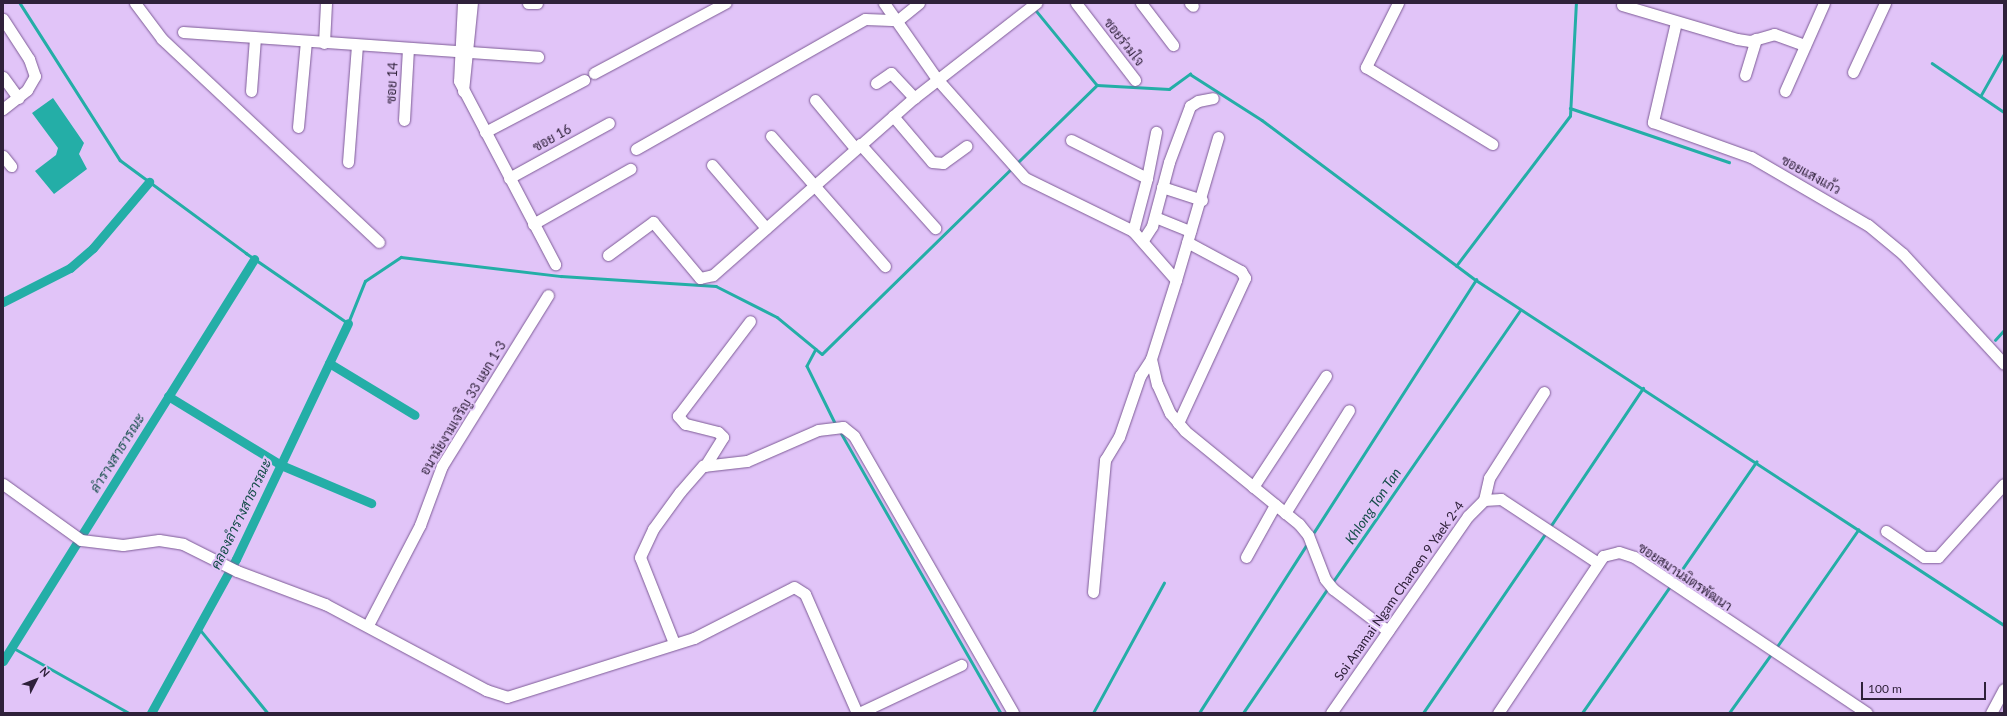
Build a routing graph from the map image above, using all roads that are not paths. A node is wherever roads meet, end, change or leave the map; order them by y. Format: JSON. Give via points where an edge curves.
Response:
{"nodes":[{"id":1,"x":135,"y":3,"type":"edge"},
{"id":2,"x":326,"y":3,"type":"edge"},
{"id":3,"x":463,"y":3,"type":"edge"},
{"id":4,"x":472,"y":3,"type":"edge"},
{"id":5,"x":528,"y":3,"type":"edge"},
{"id":6,"x":537,"y":3,"type":"edge"},
{"id":7,"x":725,"y":3,"type":"edge"},
{"id":8,"x":884,"y":3,"type":"edge"},
{"id":9,"x":919,"y":3,"type":"edge"},
{"id":10,"x":1036,"y":3,"type":"edge"},
{"id":11,"x":1076,"y":3,"type":"edge"},
{"id":12,"x":1141,"y":3,"type":"edge"},
{"id":13,"x":1398,"y":3,"type":"edge"},
{"id":14,"x":1824,"y":3,"type":"edge"},
{"id":15,"x":1885,"y":3,"type":"edge"},
{"id":16,"x":1622,"y":5,"type":"dead end"},
{"id":17,"x":3,"y":19,"type":"edge"},
{"id":18,"x":898,"y":20,"type":"junction"},
{"id":19,"x":1676,"y":22,"type":"junction"},
{"id":20,"x":183,"y":32,"type":"dead end"},
{"id":21,"x":255,"y":38,"type":"junction"},
{"id":22,"x":1756,"y":39,"type":"junction"},
{"id":23,"x":306,"y":41,"type":"junction"},
{"id":24,"x":324,"y":43,"type":"junction"},
{"id":25,"x":1173,"y":45,"type":"dead end"},
{"id":26,"x":1805,"y":45,"type":"junction"},
{"id":27,"x":357,"y":46,"type":"junction"},
{"id":28,"x":408,"y":48,"type":"junction"},
{"id":29,"x":464,"y":54,"type":"junction"},
{"id":30,"x":538,"y":57,"type":"dead end"},
{"id":31,"x":1853,"y":72,"type":"dead end"},
{"id":32,"x":594,"y":73,"type":"dead end"},
{"id":33,"x":1745,"y":75,"type":"dead end"},
{"id":34,"x":3,"y":78,"type":"edge"},
{"id":35,"x":937,"y":79,"type":"junction"},
{"id":36,"x":584,"y":80,"type":"dead end"},
{"id":37,"x":1135,"y":80,"type":"dead end"},
{"id":38,"x":876,"y":82,"type":"dead end"},
{"id":39,"x":251,"y":90,"type":"dead end"},
{"id":40,"x":1785,"y":91,"type":"dead end"},
{"id":41,"x":18,"y":98,"type":"junction"},
{"id":42,"x":914,"y":98,"type":"junction"},
{"id":43,"x":1213,"y":98,"type":"dead end"},
{"id":44,"x":815,"y":100,"type":"dead end"},
{"id":45,"x":3,"y":109,"type":"edge"},
{"id":46,"x":893,"y":116,"type":"junction"},
{"id":47,"x":404,"y":120,"type":"dead end"},
{"id":48,"x":609,"y":123,"type":"dead end"},
{"id":49,"x":298,"y":127,"type":"dead end"},
{"id":50,"x":484,"y":132,"type":"junction"},
{"id":51,"x":1156,"y":132,"type":"dead end"},
{"id":52,"x":770,"y":136,"type":"dead end"},
{"id":53,"x":1218,"y":137,"type":"dead end"},
{"id":54,"x":1071,"y":140,"type":"dead end"},
{"id":55,"x":1492,"y":144,"type":"dead end"},
{"id":56,"x":857,"y":146,"type":"junction"},
{"id":57,"x":966,"y":146,"type":"dead end"},
{"id":58,"x":636,"y":149,"type":"dead end"},
{"id":59,"x":3,"y":156,"type":"edge"},
{"id":60,"x":348,"y":162,"type":"dead end"},
{"id":61,"x":712,"y":165,"type":"dead end"},
{"id":62,"x":11,"y":166,"type":"dead end"},
{"id":63,"x":630,"y":169,"type":"dead end"},
{"id":64,"x":509,"y":178,"type":"junction"},
{"id":65,"x":1147,"y":178,"type":"junction"},
{"id":66,"x":814,"y":185,"type":"junction"},
{"id":67,"x":1162,"y":187,"type":"junction"},
{"id":68,"x":1202,"y":200,"type":"junction"},
{"id":69,"x":1155,"y":217,"type":"junction"},
{"id":70,"x":533,"y":224,"type":"junction"},
{"id":71,"x":766,"y":228,"type":"junction"},
{"id":72,"x":935,"y":228,"type":"dead end"},
{"id":73,"x":1133,"y":231,"type":"junction"},
{"id":74,"x":1188,"y":237,"type":"junction"},
{"id":75,"x":1143,"y":240,"type":"junction"},
{"id":76,"x":379,"y":242,"type":"dead end"},
{"id":77,"x":608,"y":255,"type":"dead end"},
{"id":78,"x":555,"y":264,"type":"dead end"},
{"id":79,"x":885,"y":266,"type":"dead end"},
{"id":80,"x":1176,"y":280,"type":"junction"},
{"id":81,"x":548,"y":295,"type":"dead end"},
{"id":82,"x":750,"y":320,"type":"dead end"},
{"id":83,"x":1151,"y":359,"type":"junction"},
{"id":84,"x":2004,"y":364,"type":"edge"},
{"id":85,"x":1326,"y":376,"type":"dead end"},
{"id":86,"x":1544,"y":392,"type":"dead end"},
{"id":87,"x":1349,"y":410,"type":"dead end"},
{"id":88,"x":1178,"y":423,"type":"junction"},
{"id":89,"x":705,"y":466,"type":"junction"},
{"id":90,"x":3,"y":484,"type":"edge"},
{"id":91,"x":2004,"y":484,"type":"edge"},
{"id":92,"x":1253,"y":487,"type":"junction"},
{"id":93,"x":1484,"y":500,"type":"junction"},
{"id":94,"x":1275,"y":505,"type":"junction"},
{"id":95,"x":1285,"y":513,"type":"junction"},
{"id":96,"x":1886,"y":531,"type":"dead end"},
{"id":97,"x":1246,"y":557,"type":"dead end"},
{"id":98,"x":1598,"y":563,"type":"junction"},
{"id":99,"x":1093,"y":592,"type":"dead end"},
{"id":100,"x":368,"y":625,"type":"junction"},
{"id":101,"x":1388,"y":631,"type":"junction"},
{"id":102,"x":674,"y":643,"type":"junction"},
{"id":103,"x":961,"y":664,"type":"dead end"},
{"id":104,"x":2004,"y":689,"type":"edge"},
{"id":105,"x":858,"y":713,"type":"edge"},
{"id":106,"x":1012,"y":713,"type":"edge"},
{"id":107,"x":1331,"y":713,"type":"edge"},
{"id":108,"x":1498,"y":713,"type":"edge"},
{"id":109,"x":1867,"y":713,"type":"edge"},
{"id":110,"x":1991,"y":713,"type":"edge"}],
"edges":[{"from":1,"to":76,"type":"street","via":[[162,39]]},
{"from":2,"to":24,"type":"street"},
{"from":3,"to":29,"type":"street"},
{"from":4,"to":29,"type":"street"},
{"from":5,"to":6,"type":"street"},
{"from":7,"to":32,"type":"street"},
{"from":8,"to":18,"type":"street"},
{"from":9,"to":18,"type":"street"},
{"from":10,"to":35,"type":"street"},
{"from":11,"to":37,"type":"street","name":"ซอยร่วมใจ"},
{"from":12,"to":25,"type":"street"},
{"from":13,"to":55,"type":"street","via":[[1366,67]]},
{"from":14,"to":26,"type":"street"},
{"from":15,"to":31,"type":"street"},
{"from":16,"to":19,"type":"street"},
{"from":17,"to":41,"type":"street","via":[[34,68],[32,84]]},
{"from":18,"to":35,"type":"street"},
{"from":18,"to":58,"type":"street","via":[[865,19]]},
{"from":19,"to":22,"type":"street","via":[[1737,39]]},
{"from":19,"to":84,"type":"street","name":"ซอยแสงแก้ว","via":[[1653,122],[1751,157],[1868,225],[1919,270]]},
{"from":20,"to":21,"type":"street"},
{"from":21,"to":23,"type":"street"},
{"from":21,"to":39,"type":"street"},
{"from":22,"to":26,"type":"street","via":[[1774,34]]},
{"from":22,"to":33,"type":"street"},
{"from":23,"to":24,"type":"street"},
{"from":23,"to":49,"type":"street"},
{"from":24,"to":27,"type":"street"},
{"from":26,"to":40,"type":"street"},
{"from":27,"to":28,"type":"street"},
{"from":27,"to":60,"type":"street"},
{"from":28,"to":29,"type":"street"},
{"from":28,"to":47,"type":"street","name":"ซอย 14"},
{"from":29,"to":30,"type":"street"},
{"from":29,"to":50,"type":"street","via":[[463,91]]},
{"from":34,"to":41,"type":"street"},
{"from":35,"to":42,"type":"street"},
{"from":35,"to":73,"type":"street","via":[[1032,183]]},
{"from":36,"to":50,"type":"street"},
{"from":38,"to":42,"type":"street","via":[[891,73]]},
{"from":41,"to":45,"type":"street"},
{"from":42,"to":46,"type":"street"},
{"from":43,"to":67,"type":"street","via":[[1198,100],[1190,106]]},
{"from":44,"to":56,"type":"street"},
{"from":46,"to":56,"type":"street"},
{"from":46,"to":57,"type":"street","via":[[932,162],[943,163]]},
{"from":48,"to":64,"type":"street","name":"ซอย 16"},
{"from":50,"to":64,"type":"street"},
{"from":51,"to":65,"type":"street"},
{"from":52,"to":66,"type":"street"},
{"from":53,"to":68,"type":"street"},
{"from":54,"to":65,"type":"street"},
{"from":56,"to":66,"type":"street"},
{"from":56,"to":72,"type":"street"},
{"from":59,"to":62,"type":"street"},
{"from":61,"to":71,"type":"street"},
{"from":63,"to":70,"type":"street"},
{"from":64,"to":70,"type":"street"},
{"from":65,"to":73,"type":"street"},
{"from":66,"to":71,"type":"street"},
{"from":66,"to":79,"type":"street"},
{"from":67,"to":68,"type":"street"},
{"from":67,"to":69,"type":"street"},
{"from":68,"to":74,"type":"street"},
{"from":69,"to":74,"type":"street"},
{"from":69,"to":75,"type":"street"},
{"from":70,"to":78,"type":"street"},
{"from":71,"to":77,"type":"street","via":[[705,278],[694,271],[656,222]]},
{"from":73,"to":75,"type":"street"},
{"from":74,"to":80,"type":"street"},
{"from":74,"to":88,"type":"street","via":[[1241,271],[1245,278]]},
{"from":75,"to":80,"type":"street"},
{"from":80,"to":83,"type":"street"},
{"from":81,"to":100,"type":"street","name":"อนามัยงามเจริญ 33 แยก 1-3","via":[[442,466],[420,525]]},
{"from":82,"to":89,"type":"street","via":[[678,416],[685,424],[718,432],[723,437]]},
{"from":83,"to":88,"type":"street","via":[[1156,384]]},
{"from":83,"to":99,"type":"street","via":[[1140,376],[1119,437],[1105,460]]},
{"from":85,"to":92,"type":"street"},
{"from":86,"to":93,"type":"street","via":[[1489,478]]},
{"from":87,"to":95,"type":"street"},
{"from":88,"to":92,"type":"street"},
{"from":89,"to":102,"type":"street","via":[[698,470],[653,529],[640,557]]},
{"from":89,"to":106,"type":"street","via":[[747,461],[833,426],[847,429]]},
{"from":90,"to":100,"type":"street","via":[[77,538],[122,545],[171,541],[223,562],[237,571],[324,604]]},
{"from":91,"to":96,"type":"street","via":[[1938,557],[1924,557]]},
{"from":92,"to":94,"type":"street"},
{"from":93,"to":98,"type":"street","name":"Soi Anamai Ngam Charoen 9 Yaek 2-4","via":[[1501,499]]},
{"from":93,"to":101,"type":"street","name":"Soi Anamai Ngam Charoen 9 Yaek 2-4","via":[[1476,504]]},
{"from":94,"to":95,"type":"street"},
{"from":94,"to":97,"type":"street"},
{"from":95,"to":101,"type":"street","via":[[1308,535],[1330,585]]},
{"from":98,"to":108,"type":"street","name":"ซอยสมานมิตรพัฒนา"},
{"from":98,"to":109,"type":"street","name":"ซอยสมานมิตรพัฒนา","via":[[1603,556],[1619,552],[1634,557],[1763,646]]},
{"from":100,"to":102,"type":"street","via":[[486,690],[507,697]]},
{"from":101,"to":107,"type":"street","name":"Soi Anamai Ngam Charoen 9 Yaek 2-4"},
{"from":102,"to":105,"type":"street","via":[[694,638],[785,590],[794,587],[801,589]]},
{"from":103,"to":105,"type":"street"},
{"from":104,"to":110,"type":"street"}]}
